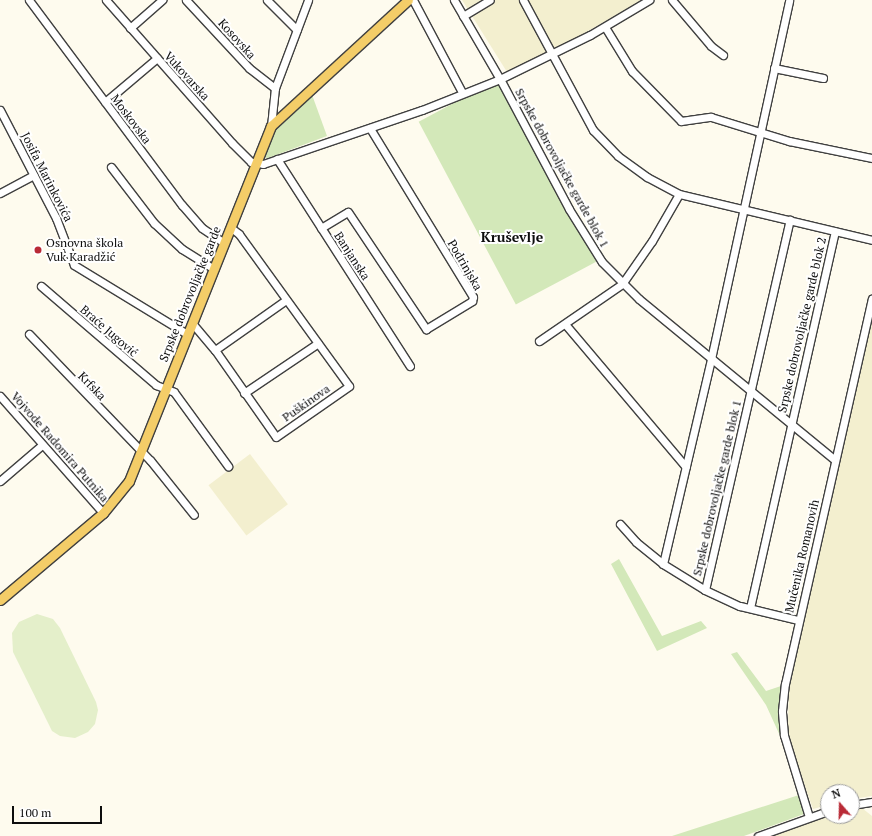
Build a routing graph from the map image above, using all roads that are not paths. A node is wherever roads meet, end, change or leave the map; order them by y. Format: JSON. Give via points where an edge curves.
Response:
{"nodes":[{"id":1,"x":29,"y":0,"type":"edge"},
{"id":2,"x":106,"y":0,"type":"edge"},
{"id":3,"x":162,"y":0,"type":"edge"},
{"id":4,"x":186,"y":0,"type":"edge"},
{"id":5,"x":267,"y":0,"type":"edge"},
{"id":6,"x":308,"y":0,"type":"edge"},
{"id":7,"x":408,"y":0,"type":"edge"},
{"id":8,"x":413,"y":0,"type":"edge"},
{"id":9,"x":454,"y":0,"type":"edge"},
{"id":10,"x":490,"y":0,"type":"edge"},
{"id":11,"x":523,"y":0,"type":"edge"},
{"id":12,"x":649,"y":0,"type":"edge"},
{"id":13,"x":672,"y":0,"type":"edge"},
{"id":14,"x":789,"y":0,"type":"edge"},
{"id":15,"x":463,"y":16,"type":"junction"},
{"id":16,"x":605,"y":27,"type":"junction"},
{"id":17,"x":130,"y":28,"type":"junction"},
{"id":18,"x":297,"y":30,"type":"junction"},
{"id":19,"x":552,"y":54,"type":"junction"},
{"id":20,"x":723,"y":55,"type":"dead end"},
{"id":21,"x":157,"y":58,"type":"junction"},
{"id":22,"x":774,"y":68,"type":"junction"},
{"id":23,"x":500,"y":78,"type":"junction"},
{"id":24,"x":824,"y":78,"type":"dead end"},
{"id":25,"x":275,"y":88,"type":"junction"},
{"id":26,"x":462,"y":92,"type":"junction"},
{"id":27,"x":105,"y":102,"type":"junction"},
{"id":28,"x":0,"y":110,"type":"edge"},
{"id":29,"x":270,"y":126,"type":"junction"},
{"id":30,"x":370,"y":128,"type":"junction"},
{"id":31,"x":761,"y":132,"type":"junction"},
{"id":32,"x":872,"y":158,"type":"edge"},
{"id":33,"x":277,"y":159,"type":"junction"},
{"id":34,"x":255,"y":164,"type":"junction"},
{"id":35,"x":112,"y":167,"type":"dead end"},
{"id":36,"x":34,"y":176,"type":"junction"},
{"id":37,"x":0,"y":193,"type":"edge"},
{"id":38,"x":679,"y":194,"type":"junction"},
{"id":39,"x":744,"y":209,"type":"junction"},
{"id":40,"x":790,"y":220,"type":"junction"},
{"id":41,"x":230,"y":227,"type":"junction"},
{"id":42,"x":321,"y":228,"type":"junction"},
{"id":43,"x":835,"y":231,"type":"junction"},
{"id":44,"x":872,"y":240,"type":"edge"},
{"id":45,"x":224,"y":243,"type":"junction"},
{"id":46,"x":214,"y":269,"type":"junction"},
{"id":47,"x":622,"y":284,"type":"junction"},
{"id":48,"x":40,"y":286,"type":"dead end"},
{"id":49,"x":872,"y":299,"type":"edge"},
{"id":50,"x":286,"y":300,"type":"junction"},
{"id":51,"x":192,"y":323,"type":"junction"},
{"id":52,"x":565,"y":324,"type":"junction"},
{"id":53,"x":29,"y":334,"type":"dead end"},
{"id":54,"x":187,"y":334,"type":"junction"},
{"id":55,"x":539,"y":341,"type":"dead end"},
{"id":56,"x":318,"y":343,"type":"junction"},
{"id":57,"x":215,"y":350,"type":"junction"},
{"id":58,"x":711,"y":359,"type":"junction"},
{"id":59,"x":410,"y":366,"type":"dead end"},
{"id":60,"x":165,"y":388,"type":"junction"},
{"id":61,"x":750,"y":391,"type":"junction"},
{"id":62,"x":244,"y":393,"type":"junction"},
{"id":63,"x":0,"y":396,"type":"edge"},
{"id":64,"x":790,"y":423,"type":"junction"},
{"id":65,"x":42,"y":445,"type":"junction"},
{"id":66,"x":141,"y":450,"type":"junction"},
{"id":67,"x":834,"y":460,"type":"junction"},
{"id":68,"x":228,"y":466,"type":"dead end"},
{"id":69,"x":686,"y":467,"type":"junction"},
{"id":70,"x":0,"y":481,"type":"edge"},
{"id":71,"x":103,"y":513,"type":"junction"},
{"id":72,"x":194,"y":515,"type":"dead end"},
{"id":73,"x":620,"y":524,"type":"dead end"},
{"id":74,"x":663,"y":564,"type":"junction"},
{"id":75,"x":705,"y":590,"type":"junction"},
{"id":76,"x":0,"y":600,"type":"edge"},
{"id":77,"x":750,"y":608,"type":"junction"},
{"id":78,"x":798,"y":620,"type":"junction"},
{"id":79,"x":872,"y":802,"type":"edge"},
{"id":80,"x":860,"y":804,"type":"edge"},
{"id":81,"x":820,"y":814,"type":"edge"},
{"id":82,"x":809,"y":817,"type":"junction"},
{"id":83,"x":758,"y":836,"type":"edge"}],
"edges":[{"from":1,"to":27,"type":"street","name":"Moskovska"},
{"from":2,"to":17,"type":"street","name":"Vukovarska"},
{"from":3,"to":17,"type":"street"},
{"from":4,"to":25,"type":"street","name":"Kosovska","via":[[249,68]]},
{"from":5,"to":18,"type":"street"},
{"from":6,"to":18,"type":"street"},
{"from":7,"to":29,"type":"main road","name":"Srpske dobrovoljačke garde"},
{"from":8,"to":26,"type":"street"},
{"from":9,"to":15,"type":"street","name":"Srpske dobrovoljačke garde blok 1"},
{"from":10,"to":15,"type":"street"},
{"from":11,"to":19,"type":"street","name":"Srpske dobrovoljačke garde blok 2"},
{"from":12,"to":16,"type":"street"},
{"from":13,"to":20,"type":"street","via":[[698,33]]},
{"from":14,"to":22,"type":"street"},
{"from":15,"to":23,"type":"street","name":"Srpske dobrovoljačke garde blok 1"},
{"from":16,"to":19,"type":"street"},
{"from":16,"to":31,"type":"street","via":[[632,70],[681,121],[711,117]]},
{"from":17,"to":21,"type":"street","name":"Vukovarska"},
{"from":18,"to":25,"type":"street"},
{"from":19,"to":23,"type":"street"},
{"from":19,"to":38,"type":"street","name":"Srpske dobrovoljačke garde blok 2","via":[[593,130],[618,156],[647,177]]},
{"from":21,"to":27,"type":"street"},
{"from":21,"to":34,"type":"street","name":"Vukovarska","via":[[232,143]]},
{"from":22,"to":24,"type":"street"},
{"from":22,"to":31,"type":"street"},
{"from":23,"to":26,"type":"street"},
{"from":23,"to":47,"type":"street","name":"Srpske dobrovoljačke garde blok 1","via":[[590,244]]},
{"from":25,"to":29,"type":"street"},
{"from":26,"to":30,"type":"street"},
{"from":27,"to":45,"type":"street","name":"Moskovska","via":[[197,222],[209,234]]},
{"from":28,"to":36,"type":"street","name":"Josifa Marinkovića"},
{"from":29,"to":34,"type":"main road","name":"Srpske dobrovoljačke garde"},
{"from":30,"to":33,"type":"street"},
{"from":30,"to":42,"type":"street","name":"Podrinjska","via":[[474,297],[472,301],[426,329],[348,212]]},
{"from":31,"to":32,"type":"street","via":[[788,141]]},
{"from":31,"to":39,"type":"street"},
{"from":33,"to":34,"type":"street"},
{"from":33,"to":42,"type":"street","name":"Banjanska"},
{"from":34,"to":41,"type":"main road","name":"Srpske dobrovoljačke garde"},
{"from":35,"to":46,"type":"street","via":[[154,223],[182,249]]},
{"from":36,"to":37,"type":"street"},
{"from":36,"to":54,"type":"street","name":"Josifa Marinkovića","via":[[69,246],[74,265]]},
{"from":38,"to":39,"type":"street","name":"Srpske dobrovoljačke garde blok 2"},
{"from":38,"to":47,"type":"street","via":[[652,241]]},
{"from":39,"to":40,"type":"street","name":"Srpske dobrovoljačke garde blok 2"},
{"from":39,"to":58,"type":"street"},
{"from":40,"to":43,"type":"street","name":"Srpske dobrovoljačke garde blok 2"},
{"from":40,"to":61,"type":"street"},
{"from":41,"to":45,"type":"main road","name":"Srpske dobrovoljačke garde"},
{"from":41,"to":50,"type":"street","name":"Puškinova","via":[[239,234]]},
{"from":42,"to":59,"type":"street","name":"Banjanska"},
{"from":43,"to":44,"type":"street","name":"Srpske dobrovoljačke garde blok 2"},
{"from":43,"to":64,"type":"street","name":"Srpske dobrovoljačke garde blok 2"},
{"from":45,"to":46,"type":"main road","name":"Srpske dobrovoljačke garde"},
{"from":46,"to":51,"type":"main road","name":"Srpske dobrovoljačke garde"},
{"from":47,"to":52,"type":"street"},
{"from":47,"to":58,"type":"street","name":"Srpske dobrovoljačke garde blok 1"},
{"from":48,"to":60,"type":"street","name":"Braće Jugović","via":[[144,376]]},
{"from":49,"to":67,"type":"street","name":"Mučenika Romanovih"},
{"from":50,"to":56,"type":"street","name":"Puškinova"},
{"from":50,"to":57,"type":"street"},
{"from":51,"to":54,"type":"main road","name":"Srpske dobrovoljačke garde"},
{"from":51,"to":57,"type":"street","name":"Puškinova"},
{"from":52,"to":55,"type":"street"},
{"from":52,"to":69,"type":"street"},
{"from":53,"to":66,"type":"street","name":"Krfska"},
{"from":54,"to":60,"type":"main road","name":"Srpske dobrovoljačke garde"},
{"from":56,"to":62,"type":"street"},
{"from":56,"to":62,"type":"street","name":"Puškinova","via":[[349,386],[276,437]]},
{"from":57,"to":62,"type":"street","name":"Puškinova"},
{"from":58,"to":61,"type":"street","name":"Srpske dobrovoljačke garde blok 1"},
{"from":58,"to":69,"type":"street"},
{"from":60,"to":66,"type":"main road","name":"Srpske dobrovoljačke garde"},
{"from":60,"to":68,"type":"street","name":"Braće Jugović","via":[[174,392]]},
{"from":61,"to":64,"type":"street","name":"Srpske dobrovoljačke garde blok 1"},
{"from":61,"to":75,"type":"street","name":"Srpske dobrovoljačke garde blok 1"},
{"from":63,"to":65,"type":"street","name":"Vojvode Radomira Putnika"},
{"from":64,"to":67,"type":"street","name":"Srpske dobrovoljačke garde blok 1"},
{"from":64,"to":77,"type":"street"},
{"from":65,"to":70,"type":"street"},
{"from":65,"to":71,"type":"street","name":"Vojvode Radomira Putnika"},
{"from":66,"to":71,"type":"main road","name":"Srpske dobrovoljačke garde","via":[[128,481]]},
{"from":66,"to":72,"type":"street","name":"Krfska"},
{"from":67,"to":78,"type":"street","name":"Mučenika Romanovih"},
{"from":69,"to":74,"type":"street"},
{"from":71,"to":76,"type":"main road","name":"Srpske dobrovoljačke garde"},
{"from":73,"to":74,"type":"street","via":[[636,542]]},
{"from":74,"to":75,"type":"street"},
{"from":75,"to":77,"type":"street"},
{"from":77,"to":78,"type":"street"},
{"from":78,"to":82,"type":"street","name":"Mučenika Romanovih","via":[[782,711],[786,747]]},
{"from":79,"to":80,"type":"street"},
{"from":81,"to":82,"type":"street"},
{"from":82,"to":83,"type":"street"}]}
